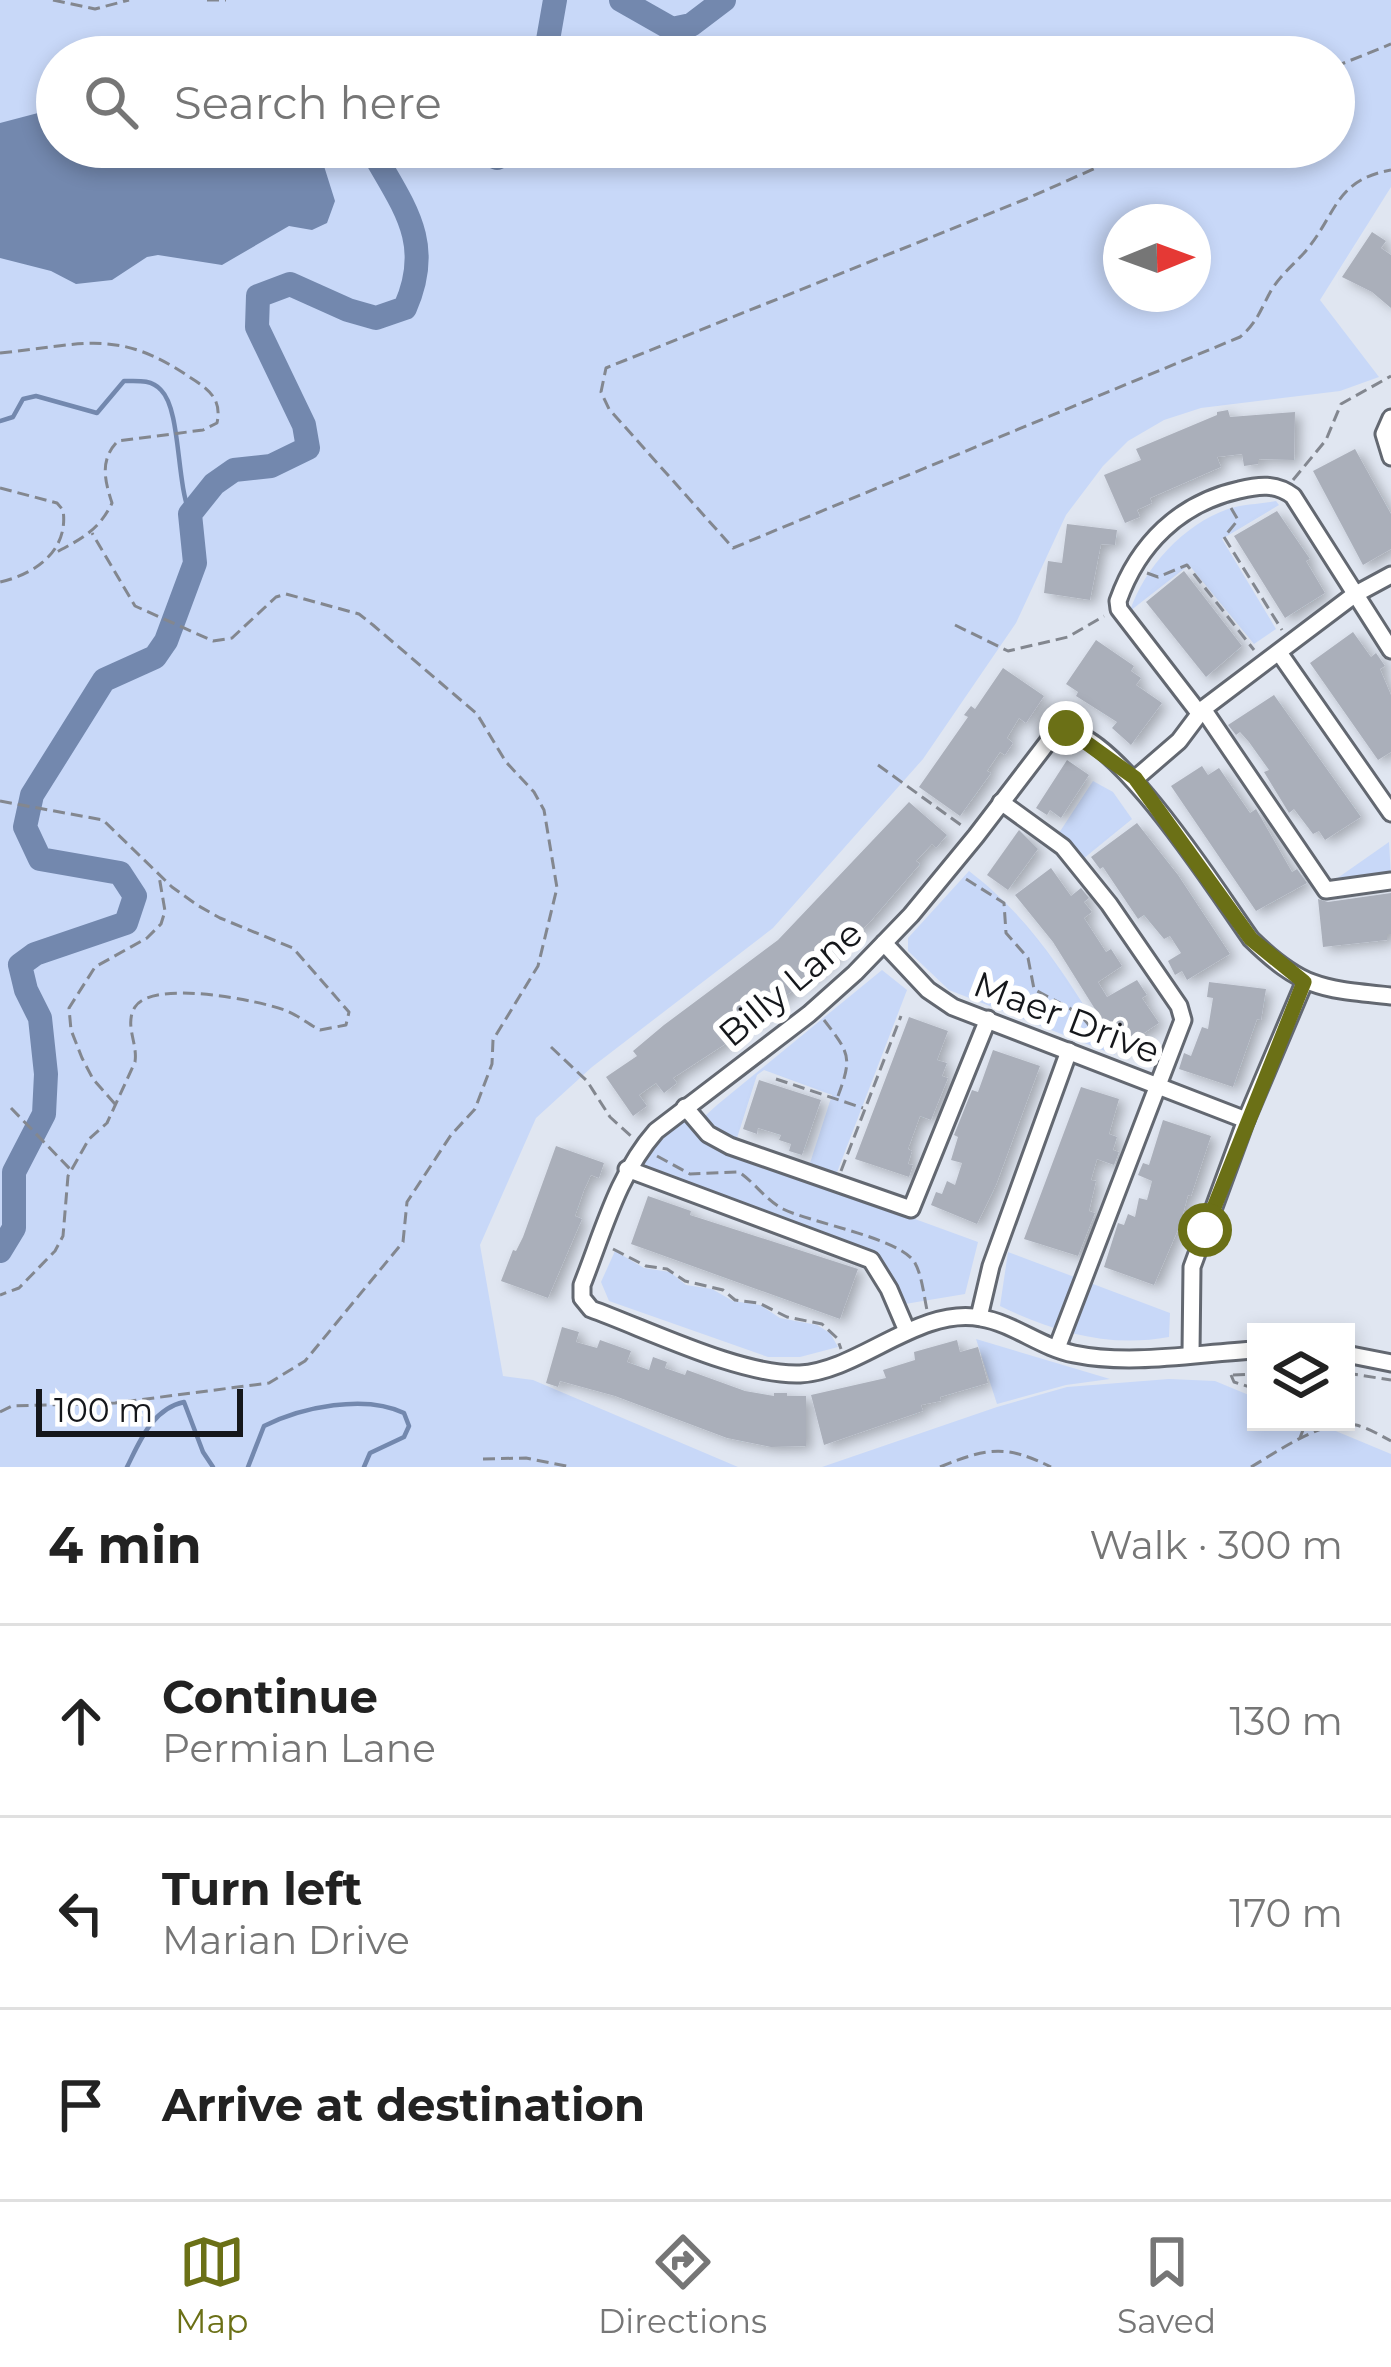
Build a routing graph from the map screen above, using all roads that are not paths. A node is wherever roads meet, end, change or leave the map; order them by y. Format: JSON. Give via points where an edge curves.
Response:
{"nodes":[{"id":1,"x":1391,"y":418,"type":"edge"},
{"id":2,"x":1391,"y":457,"type":"edge"},
{"id":3,"x":1391,"y":575,"type":"edge"},
{"id":4,"x":1354,"y":595,"type":"junction"},
{"id":5,"x":1391,"y":650,"type":"edge"},
{"id":6,"x":1280,"y":654,"type":"junction"},
{"id":7,"x":1201,"y":711,"type":"junction"},
{"id":8,"x":1135,"y":778,"type":"junction"},
{"id":9,"x":1001,"y":802,"type":"junction"},
{"id":10,"x":1391,"y":813,"type":"edge"},
{"id":11,"x":1391,"y":881,"type":"edge"},
{"id":12,"x":884,"y":943,"type":"junction"},
{"id":13,"x":1304,"y":982,"type":"junction"},
{"id":14,"x":1391,"y":996,"type":"edge"},
{"id":15,"x":988,"y":1019,"type":"junction"},
{"id":16,"x":1069,"y":1051,"type":"junction"},
{"id":17,"x":1159,"y":1085,"type":"junction"},
{"id":18,"x":685,"y":1107,"type":"junction"},
{"id":19,"x":1246,"y":1120,"type":"junction"},
{"id":20,"x":627,"y":1169,"type":"junction"},
{"id":21,"x":979,"y":1317,"type":"junction"},
{"id":22,"x":907,"y":1331,"type":"junction"},
{"id":23,"x":1057,"y":1348,"type":"junction"},
{"id":24,"x":1247,"y":1350,"type":"edge"},
{"id":25,"x":1191,"y":1353,"type":"junction"},
{"id":26,"x":1355,"y":1356,"type":"edge"},
{"id":27,"x":1391,"y":1363,"type":"edge"}],
"edges":[{"from":1,"to":2,"type":"street","via":[[1384,431]]},
{"from":3,"to":4,"type":"street"},
{"from":4,"to":5,"type":"street"},
{"from":4,"to":6,"type":"street"},
{"from":4,"to":7,"type":"street","via":[[1286,490],[1244,488],[1169,523],[1127,576],[1119,609]]},
{"from":6,"to":7,"type":"street"},
{"from":6,"to":10,"type":"street"},
{"from":7,"to":8,"type":"street"},
{"from":7,"to":11,"type":"street","via":[[1326,890]]},
{"from":8,"to":9,"type":"street","name":"Billy Lane","via":[[1066,728],[1049,736]]},
{"from":8,"to":13,"type":"street","via":[[1251,939]]},
{"from":9,"to":12,"type":"street","name":"Billy Lane"},
{"from":9,"to":17,"type":"street","via":[[1063,847],[1179,1006],[1183,1020]]},
{"from":12,"to":15,"type":"street","name":"Maer Drive","via":[[928,990]]},
{"from":12,"to":18,"type":"street","name":"Billy Lane","via":[[808,1014]]},
{"from":13,"to":14,"type":"street"},
{"from":13,"to":19,"type":"street"},
{"from":15,"to":16,"type":"street","name":"Maer Drive"},
{"from":15,"to":18,"type":"street","via":[[911,1209],[730,1145]]},
{"from":16,"to":17,"type":"street","name":"Maer Drive"},
{"from":16,"to":21,"type":"street"},
{"from":17,"to":19,"type":"street","name":"Maer Drive"},
{"from":17,"to":23,"type":"street"},
{"from":18,"to":20,"type":"street","name":"Billy Lane"},
{"from":19,"to":25,"type":"street","via":[[1192,1267]]},
{"from":20,"to":22,"type":"street","via":[[871,1260]]},
{"from":20,"to":22,"type":"street","name":"Billy Lane","via":[[582,1285],[591,1309],[760,1371],[803,1374]]},
{"from":21,"to":22,"type":"street"},
{"from":21,"to":23,"type":"street"},
{"from":23,"to":25,"type":"street","via":[[1095,1358]]},
{"from":24,"to":25,"type":"street"},
{"from":26,"to":27,"type":"street"}]}
